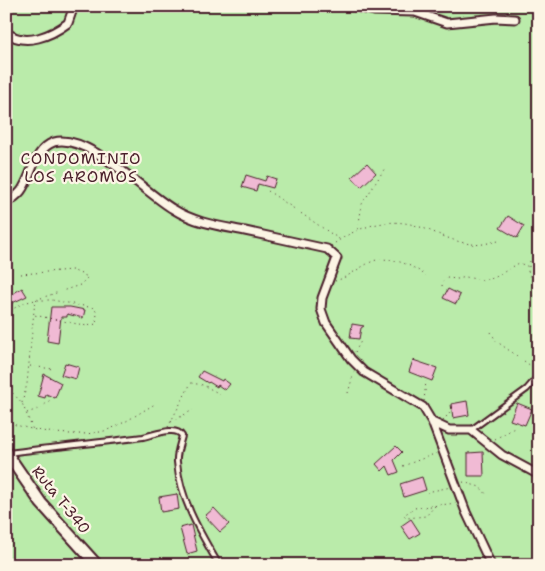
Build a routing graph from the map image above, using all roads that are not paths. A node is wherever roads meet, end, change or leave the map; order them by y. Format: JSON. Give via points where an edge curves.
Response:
{"nodes":[{"id":1,"x":74,"y":6,"type":"edge"},
{"id":2,"x":351,"y":6,"type":"edge"},
{"id":3,"x":515,"y":19,"type":"dead end"},
{"id":4,"x":6,"y":32,"type":"edge"},
{"id":5,"x":6,"y":203,"type":"edge"},
{"id":6,"x":539,"y":375,"type":"edge"},
{"id":7,"x":435,"y":424,"type":"junction"},
{"id":8,"x":471,"y":430,"type":"junction"},
{"id":9,"x":7,"y":452,"type":"edge"},
{"id":10,"x":539,"y":475,"type":"edge"},
{"id":11,"x":97,"y":565,"type":"edge"},
{"id":12,"x":219,"y":565,"type":"edge"},
{"id":13,"x":491,"y":565,"type":"edge"}],
"edges":[{"from":1,"to":4,"type":"street","via":[[68,23],[40,38],[24,39]]},
{"from":2,"to":3,"type":"street","via":[[374,11],[415,12],[447,23]]},
{"from":5,"to":7,"type":"street","via":[[20,193],[43,150],[51,143],[72,142],[107,160],[174,210],[202,222],[327,249],[337,258],[321,309],[326,323],[353,362],[364,372],[423,406]]},
{"from":6,"to":8,"type":"lane","via":[[527,390]]},
{"from":7,"to":8,"type":"street","via":[[449,430]]},
{"from":7,"to":13,"type":"street","via":[[462,502]]},
{"from":8,"to":10,"type":"street","via":[[502,455]]},
{"from":9,"to":11,"type":"street","name":"Ruta T-340","via":[[41,503]]},
{"from":9,"to":12,"type":"lane","via":[[175,430],[182,436],[176,461],[194,524]]}]}
